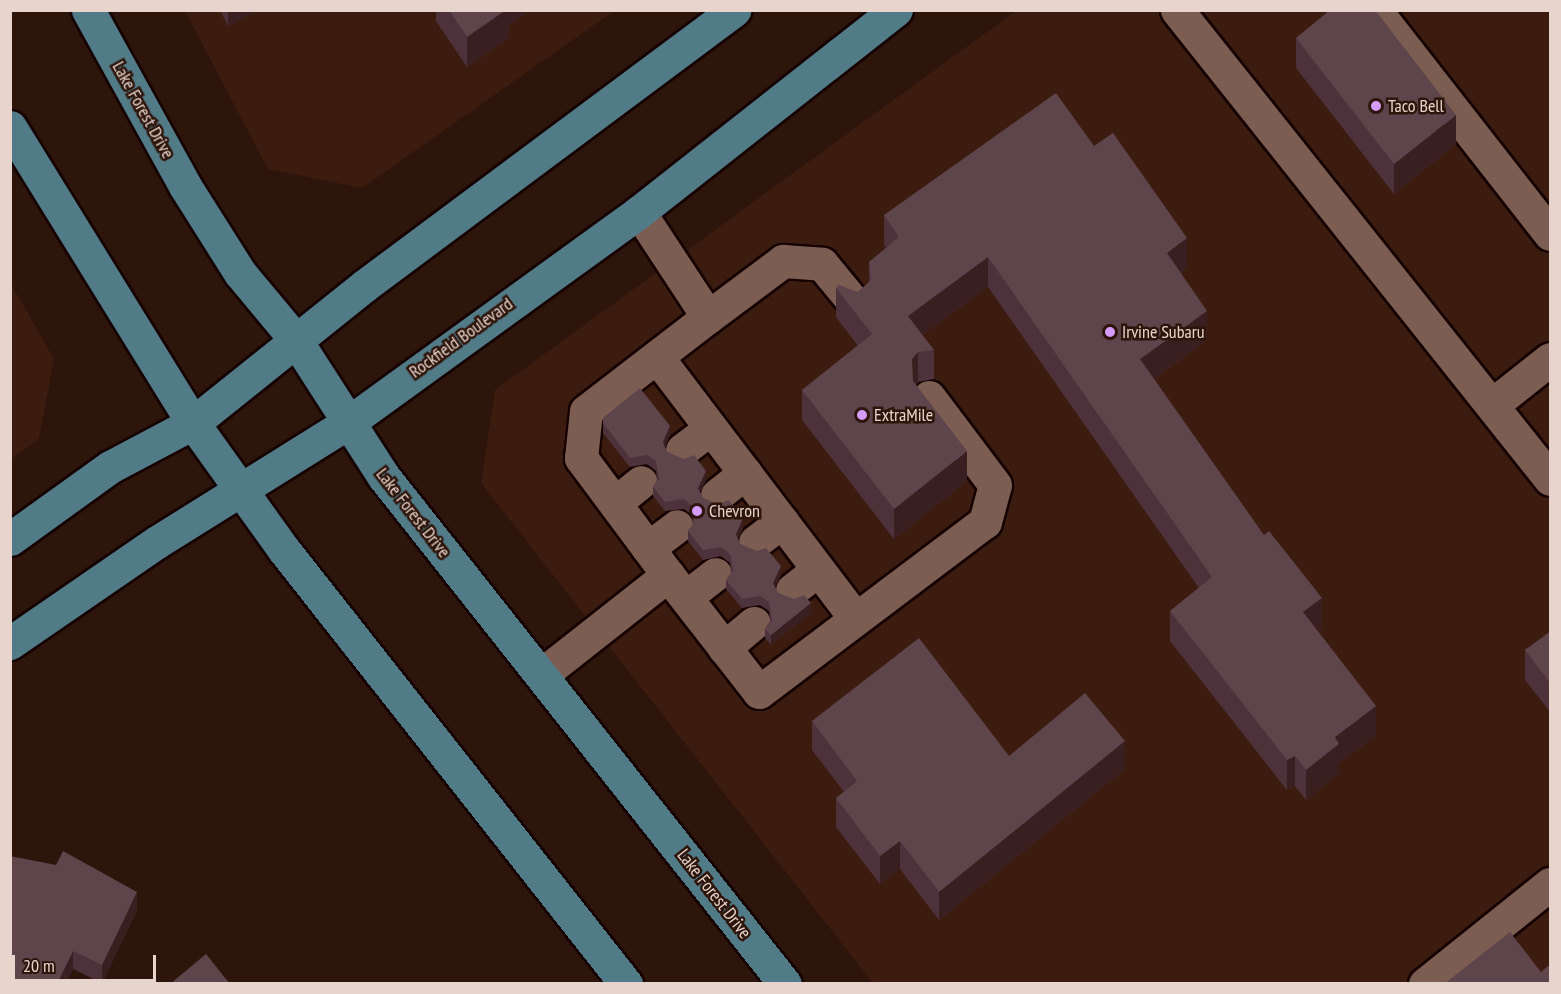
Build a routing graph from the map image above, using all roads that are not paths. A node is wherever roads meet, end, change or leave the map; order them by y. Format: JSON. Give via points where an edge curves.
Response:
{"nodes":[{"id":1,"x":88,"y":10,"type":"edge"},
{"id":2,"x":734,"y":10,"type":"edge"},
{"id":3,"x":896,"y":10,"type":"edge"},
{"id":4,"x":1177,"y":10,"type":"edge"},
{"id":5,"x":1375,"y":10,"type":"edge"},
{"id":6,"x":10,"y":127,"type":"edge"},
{"id":7,"x":639,"y":212,"type":"junction"},
{"id":8,"x":1551,"y":234,"type":"edge"},
{"id":9,"x":854,"y":303,"type":"edge"},
{"id":10,"x":708,"y":317,"type":"junction"},
{"id":11,"x":295,"y":339,"type":"junction"},
{"id":12,"x":657,"y":357,"type":"junction"},
{"id":13,"x":1551,"y":359,"type":"edge"},
{"id":14,"x":928,"y":398,"type":"edge"},
{"id":15,"x":1491,"y":405,"type":"junction"},
{"id":16,"x":349,"y":422,"type":"junction"},
{"id":17,"x":193,"y":423,"type":"junction"},
{"id":18,"x":711,"y":428,"type":"junction"},
{"id":19,"x":682,"y":450,"type":"dead end"},
{"id":20,"x":745,"y":473,"type":"junction"},
{"id":21,"x":1551,"y":479,"type":"edge"},
{"id":22,"x":641,"y":482,"type":"dead end"},
{"id":23,"x":241,"y":490,"type":"junction"},
{"id":24,"x":717,"y":495,"type":"dead end"},
{"id":25,"x":615,"y":503,"type":"junction"},
{"id":26,"x":782,"y":522,"type":"junction"},
{"id":27,"x":677,"y":526,"type":"dead end"},
{"id":28,"x":10,"y":539,"type":"edge"},
{"id":29,"x":755,"y":542,"type":"dead end"},
{"id":30,"x":648,"y":548,"type":"junction"},
{"id":31,"x":818,"y":570,"type":"junction"},
{"id":32,"x":715,"y":574,"type":"dead end"},
{"id":33,"x":677,"y":586,"type":"junction"},
{"id":34,"x":792,"y":590,"type":"dead end"},
{"id":35,"x":855,"y":618,"type":"junction"},
{"id":36,"x":754,"y":623,"type":"dead end"},
{"id":37,"x":10,"y":643,"type":"edge"},
{"id":38,"x":724,"y":648,"type":"junction"},
{"id":39,"x":541,"y":675,"type":"junction"},
{"id":40,"x":1551,"y":884,"type":"edge"},
{"id":41,"x":626,"y":984,"type":"edge"},
{"id":42,"x":785,"y":984,"type":"edge"},
{"id":43,"x":1425,"y":984,"type":"edge"}],
"edges":[{"from":1,"to":11,"type":"main road","name":"Lake Forest Drive","via":[[185,186],[240,273]]},
{"from":2,"to":11,"type":"main road"},
{"from":3,"to":7,"type":"main road","name":"Rockfield Boulevard"},
{"from":4,"to":15,"type":"lane"},
{"from":5,"to":8,"type":"lane"},
{"from":6,"to":17,"type":"main road"},
{"from":7,"to":10,"type":"lane"},
{"from":7,"to":16,"type":"main road","name":"Rockfield Boulevard"},
{"from":9,"to":10,"type":"lane","via":[[822,264],[783,261]]},
{"from":10,"to":12,"type":"lane"},
{"from":11,"to":16,"type":"main road","name":"Lake Forest Drive"},
{"from":11,"to":17,"type":"main road"},
{"from":12,"to":18,"type":"lane"},
{"from":12,"to":25,"type":"lane","via":[[586,411],[581,458]]},
{"from":13,"to":15,"type":"lane"},
{"from":14,"to":35,"type":"lane","via":[[995,485],[985,522]]},
{"from":15,"to":21,"type":"lane"},
{"from":16,"to":23,"type":"main road","name":"Rockfield Boulevard"},
{"from":16,"to":39,"type":"main road","name":"Lake Forest Drive","via":[[384,477]]},
{"from":17,"to":23,"type":"main road"},
{"from":17,"to":28,"type":"main road","via":[[110,467]]},
{"from":18,"to":19,"type":"lane"},
{"from":18,"to":20,"type":"lane"},
{"from":20,"to":24,"type":"lane"},
{"from":20,"to":26,"type":"lane"},
{"from":22,"to":25,"type":"lane"},
{"from":23,"to":37,"type":"main road","name":"Rockfield Boulevard"},
{"from":23,"to":41,"type":"main road"},
{"from":25,"to":30,"type":"lane"},
{"from":26,"to":29,"type":"lane"},
{"from":26,"to":31,"type":"lane"},
{"from":27,"to":30,"type":"lane"},
{"from":30,"to":33,"type":"lane"},
{"from":31,"to":34,"type":"lane"},
{"from":31,"to":35,"type":"lane"},
{"from":32,"to":33,"type":"lane"},
{"from":33,"to":38,"type":"lane"},
{"from":33,"to":39,"type":"lane"},
{"from":35,"to":38,"type":"lane","via":[[759,692]]},
{"from":36,"to":38,"type":"lane"},
{"from":39,"to":42,"type":"main road","name":"Lake Forest Drive"},
{"from":40,"to":43,"type":"lane"}]}
